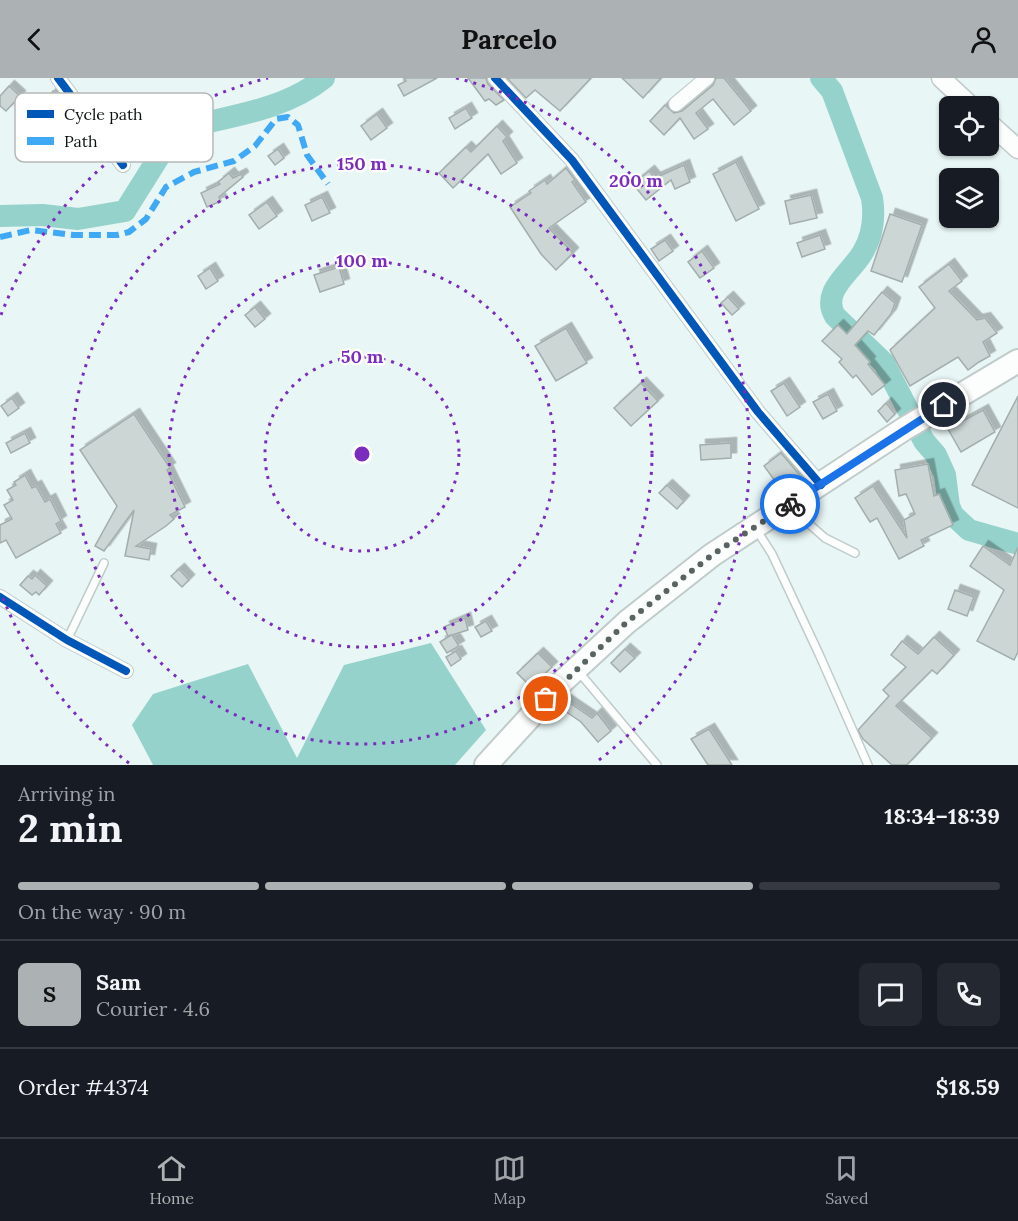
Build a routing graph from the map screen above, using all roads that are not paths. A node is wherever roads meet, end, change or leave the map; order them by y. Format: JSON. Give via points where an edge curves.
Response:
{"nodes":[{"id":1,"x":58,"y":78,"type":"edge"},
{"id":2,"x":495,"y":78,"type":"edge"},
{"id":3,"x":707,"y":78,"type":"edge"},
{"id":4,"x":941,"y":78,"type":"edge"},
{"id":5,"x":69,"y":93,"type":"edge"},
{"id":6,"x":960,"y":96,"type":"edge"},
{"id":7,"x":676,"y":104,"type":"dead end"},
{"id":8,"x":999,"y":132,"type":"edge"},
{"id":9,"x":1018,"y":149,"type":"edge"},
{"id":10,"x":121,"y":162,"type":"edge"},
{"id":11,"x":123,"y":165,"type":"dead end"},
{"id":12,"x":1018,"y":361,"type":"edge"},
{"id":13,"x":821,"y":485,"type":"junction"},
{"id":14,"x":784,"y":508,"type":"junction"},
{"id":15,"x":755,"y":527,"type":"junction"},
{"id":16,"x":855,"y":553,"type":"dead end"},
{"id":17,"x":104,"y":563,"type":"dead end"},
{"id":18,"x":0,"y":597,"type":"edge"},
{"id":19,"x":67,"y":640,"type":"junction"},
{"id":20,"x":577,"y":670,"type":"junction"},
{"id":21,"x":126,"y":671,"type":"dead end"},
{"id":22,"x":486,"y":765,"type":"edge"},
{"id":23,"x":657,"y":765,"type":"edge"},
{"id":24,"x":868,"y":765,"type":"edge"}],
"edges":[{"from":1,"to":5,"type":"street"},
{"from":2,"to":13,"type":"street","via":[[572,160],[758,412]]},
{"from":3,"to":7,"type":"street"},
{"from":4,"to":6,"type":"street"},
{"from":8,"to":9,"type":"street"},
{"from":10,"to":11,"type":"street"},
{"from":12,"to":13,"type":"main road","via":[[904,429]]},
{"from":13,"to":14,"type":"main road"},
{"from":14,"to":15,"type":"main road"},
{"from":14,"to":16,"type":"lane","via":[[825,538]]},
{"from":15,"to":20,"type":"main road","via":[[712,555],[627,622]]},
{"from":15,"to":24,"type":"lane","via":[[772,555]]},
{"from":17,"to":19,"type":"lane"},
{"from":18,"to":19,"type":"street"},
{"from":19,"to":21,"type":"street"},
{"from":20,"to":22,"type":"main road"},
{"from":20,"to":23,"type":"lane"}]}
